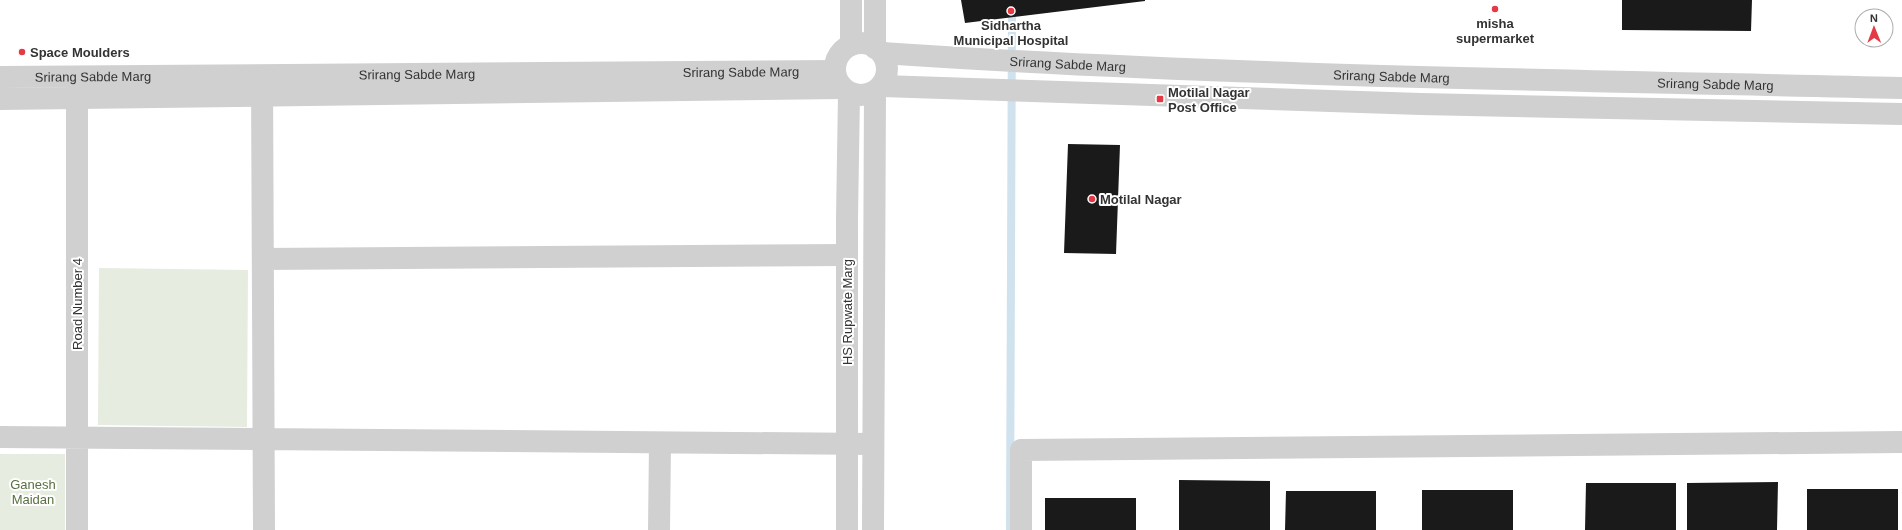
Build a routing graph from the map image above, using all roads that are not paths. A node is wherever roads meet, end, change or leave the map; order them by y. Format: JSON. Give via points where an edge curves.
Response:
{"nodes":[{"id":1,"x":851,"y":0,"type":"edge"},
{"id":2,"x":876,"y":0,"type":"edge"},
{"id":3,"x":851,"y":45,"type":"junction"},
{"id":4,"x":879,"y":50,"type":"junction"},
{"id":5,"x":1081,"y":64,"type":"junction"},
{"id":6,"x":1201,"y":69,"type":"junction"},
{"id":7,"x":0,"y":77,"type":"edge"},
{"id":8,"x":77,"y":77,"type":"junction"},
{"id":9,"x":1520,"y":80,"type":"junction"},
{"id":10,"x":842,"y":84,"type":"junction"},
{"id":11,"x":1739,"y":84,"type":"junction"},
{"id":12,"x":262,"y":86,"type":"junction"},
{"id":13,"x":1902,"y":88,"type":"edge"},
{"id":14,"x":878,"y":89,"type":"junction"},
{"id":15,"x":1081,"y":94,"type":"junction"},
{"id":16,"x":1199,"y":97,"type":"junction"},
{"id":17,"x":0,"y":99,"type":"edge"},
{"id":18,"x":77,"y":99,"type":"junction"},
{"id":19,"x":1519,"y":106,"type":"junction"},
{"id":20,"x":1738,"y":110,"type":"junction"},
{"id":21,"x":1902,"y":114,"type":"edge"},
{"id":22,"x":847,"y":218,"type":"junction"},
{"id":23,"x":874,"y":219,"type":"junction"},
{"id":24,"x":847,"y":256,"type":"junction"},
{"id":25,"x":263,"y":258,"type":"junction"},
{"id":26,"x":0,"y":437,"type":"edge"},
{"id":27,"x":77,"y":438,"type":"junction"},
{"id":28,"x":264,"y":439,"type":"junction"},
{"id":29,"x":1902,"y":442,"type":"edge"},
{"id":30,"x":660,"y":443,"type":"junction"},
{"id":31,"x":873,"y":444,"type":"junction"},
{"id":32,"x":847,"y":445,"type":"junction"},
{"id":33,"x":77,"y":530,"type":"edge"},
{"id":34,"x":264,"y":530,"type":"edge"},
{"id":35,"x":659,"y":530,"type":"edge"},
{"id":36,"x":847,"y":530,"type":"edge"},
{"id":37,"x":873,"y":530,"type":"edge"},
{"id":38,"x":1021,"y":530,"type":"edge"}],
"edges":[{"from":1,"to":3,"type":"street"},
{"from":2,"to":4,"type":"street"},
{"from":3,"to":4,"type":"street","via":[[868,44]]},
{"from":3,"to":10,"type":"street","via":[[838,55]]},
{"from":4,"to":5,"type":"street","name":"Srirang Sabde Marg","via":[[1020,62]]},
{"from":4,"to":14,"type":"street","via":[[888,70]]},
{"from":5,"to":6,"type":"street","name":"Srirang Sabde Marg"},
{"from":5,"to":15,"type":"street"},
{"from":6,"to":9,"type":"street","name":"Srirang Sabde Marg"},
{"from":6,"to":16,"type":"street"},
{"from":7,"to":8,"type":"street","name":"Srirang Sabde Marg"},
{"from":8,"to":12,"type":"street","name":"Srirang Sabde Marg"},
{"from":8,"to":18,"type":"street","name":"Road Number 4"},
{"from":9,"to":11,"type":"street","name":"Srirang Sabde Marg"},
{"from":9,"to":19,"type":"street"},
{"from":10,"to":12,"type":"street","name":"Srirang Sabde Marg","via":[[758,80]]},
{"from":10,"to":14,"type":"street","via":[[858,96],[867,95]]},
{"from":10,"to":22,"type":"street","name":"HS Rupwate Marg"},
{"from":11,"to":13,"type":"street","name":"Srirang Sabde Marg"},
{"from":11,"to":20,"type":"street"},
{"from":12,"to":18,"type":"street"},
{"from":12,"to":25,"type":"street"},
{"from":14,"to":15,"type":"street"},
{"from":14,"to":23,"type":"street"},
{"from":15,"to":16,"type":"street"},
{"from":16,"to":19,"type":"street"},
{"from":17,"to":18,"type":"street"},
{"from":18,"to":27,"type":"street","name":"Road Number 4"},
{"from":19,"to":20,"type":"street"},
{"from":20,"to":21,"type":"street"},
{"from":22,"to":23,"type":"street"},
{"from":22,"to":24,"type":"street","name":"HS Rupwate Marg"},
{"from":23,"to":31,"type":"street"},
{"from":24,"to":25,"type":"street"},
{"from":24,"to":32,"type":"street","name":"HS Rupwate Marg"},
{"from":25,"to":28,"type":"street"},
{"from":26,"to":27,"type":"street"},
{"from":27,"to":28,"type":"street"},
{"from":27,"to":33,"type":"street","name":"Road Number 4"},
{"from":28,"to":30,"type":"street"},
{"from":28,"to":34,"type":"street"},
{"from":29,"to":38,"type":"street","via":[[1021,450]]},
{"from":30,"to":32,"type":"street"},
{"from":30,"to":35,"type":"street"},
{"from":31,"to":32,"type":"street"},
{"from":31,"to":37,"type":"street"},
{"from":32,"to":36,"type":"street","name":"HS Rupwate Marg"}]}
